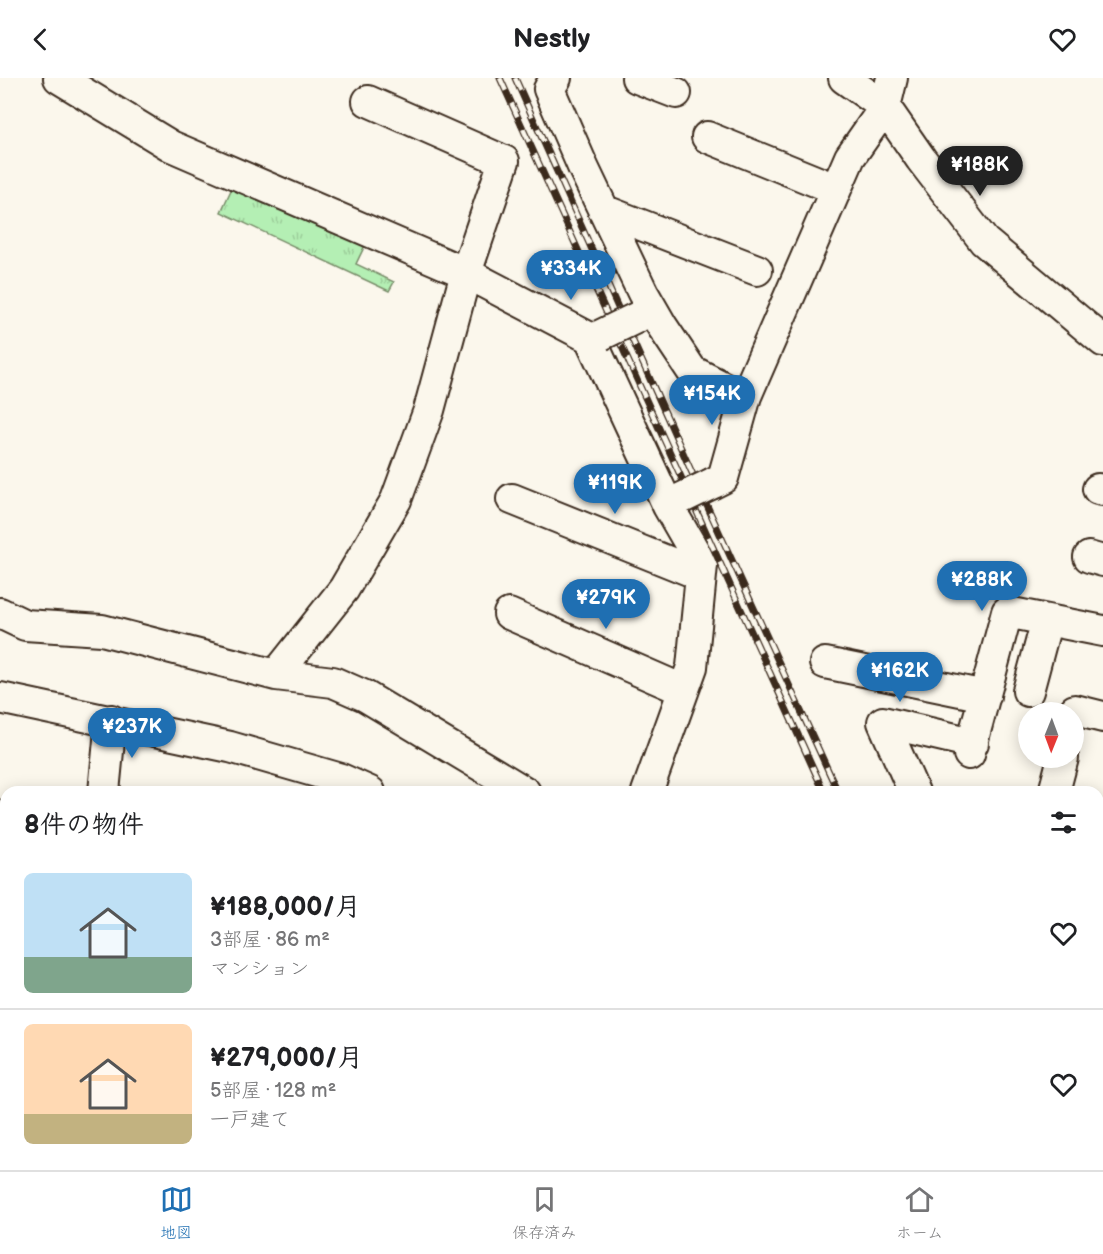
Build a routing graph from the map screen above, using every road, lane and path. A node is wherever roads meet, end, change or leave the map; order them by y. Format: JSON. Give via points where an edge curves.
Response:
{"nodes":[{"id":1,"x":58,"y":78,"type":"edge"},
{"id":2,"x":556,"y":78,"type":"edge"},
{"id":3,"x":637,"y":78,"type":"edge"},
{"id":4,"x":844,"y":78,"type":"edge"},
{"id":5,"x":892,"y":78,"type":"edge"},
{"id":6,"x":676,"y":93,"type":"dead end"},
{"id":7,"x":368,"y":101,"type":"dead end"},
{"id":8,"x":885,"y":107,"type":"junction"},
{"id":9,"x":707,"y":137,"type":"dead end"},
{"id":10,"x":836,"y":189,"type":"junction"},
{"id":11,"x":603,"y":210,"type":"junction"},
{"id":12,"x":757,"y":270,"type":"dead end"},
{"id":13,"x":466,"y":273,"type":"junction"},
{"id":14,"x":645,"y":313,"type":"junction"},
{"id":15,"x":595,"y":337,"type":"junction"},
{"id":16,"x":1103,"y":341,"type":"edge"},
{"id":17,"x":746,"y":396,"type":"junction"},
{"id":18,"x":512,"y":499,"type":"dead end"},
{"id":19,"x":675,"y":502,"type":"junction"},
{"id":20,"x":701,"y":575,"type":"junction"},
{"id":21,"x":0,"y":613,"type":"edge"},
{"id":22,"x":509,"y":614,"type":"dead end"},
{"id":23,"x":1047,"y":620,"type":"junction"},
{"id":24,"x":1103,"y":631,"type":"edge"},
{"id":25,"x":825,"y":663,"type":"dead end"},
{"id":26,"x":276,"y":675,"type":"junction"},
{"id":27,"x":683,"y":690,"type":"junction"},
{"id":28,"x":1028,"y":691,"type":"dead end"},
{"id":29,"x":985,"y":696,"type":"junction"},
{"id":30,"x":0,"y":698,"type":"edge"},
{"id":31,"x":1084,"y":712,"type":"edge"},
{"id":32,"x":1103,"y":717,"type":"edge"},
{"id":33,"x":111,"y":720,"type":"junction"},
{"id":34,"x":1060,"y":768,"type":"edge"},
{"id":35,"x":105,"y":786,"type":"edge"},
{"id":36,"x":357,"y":786,"type":"edge"},
{"id":37,"x":515,"y":786,"type":"edge"},
{"id":38,"x":650,"y":786,"type":"edge"},
{"id":39,"x":911,"y":786,"type":"edge"},
{"id":40,"x":1056,"y":786,"type":"edge"}],
"edges":[{"from":1,"to":13,"type":"street","via":[[171,146]]},
{"from":2,"to":11,"type":"street","via":[[549,89]]},
{"from":3,"to":6,"type":"street"},
{"from":4,"to":8,"type":"street"},
{"from":5,"to":8,"type":"street"},
{"from":7,"to":13,"type":"street","via":[[504,161]]},
{"from":8,"to":10,"type":"street","via":[[850,157]]},
{"from":8,"to":16,"type":"street","via":[[984,241]]},
{"from":9,"to":10,"type":"street"},
{"from":10,"to":17,"type":"street"},
{"from":11,"to":12,"type":"street"},
{"from":11,"to":14,"type":"street"},
{"from":13,"to":15,"type":"street"},
{"from":13,"to":26,"type":"street","via":[[429,410],[396,500],[344,589]]},
{"from":14,"to":15,"type":"street","bridge":true},
{"from":14,"to":17,"type":"street","via":[[692,371]]},
{"from":15,"to":19,"type":"street"},
{"from":17,"to":19,"type":"street","bridge":true,"via":[[723,478]]},
{"from":18,"to":20,"type":"street"},
{"from":19,"to":20,"type":"street","via":[[702,565]]},
{"from":20,"to":27,"type":"street","via":[[692,667]]},
{"from":21,"to":26,"type":"street","via":[[26,625],[102,630]]},
{"from":22,"to":27,"type":"street"},
{"from":23,"to":24,"type":"street"},
{"from":23,"to":28,"type":"street"},
{"from":23,"to":29,"type":"street","via":[[1007,612]]},
{"from":25,"to":29,"type":"street"},
{"from":26,"to":37,"type":"street","via":[[333,682],[365,696]]},
{"from":27,"to":38,"type":"street"},
{"from":29,"to":39,"type":"street","via":[[971,749],[883,722]]},
{"from":30,"to":33,"type":"street"},
{"from":31,"to":32,"type":"street"},
{"from":33,"to":35,"type":"street"},
{"from":33,"to":36,"type":"street","via":[[230,747]]},
{"from":34,"to":40,"type":"street"}]}
